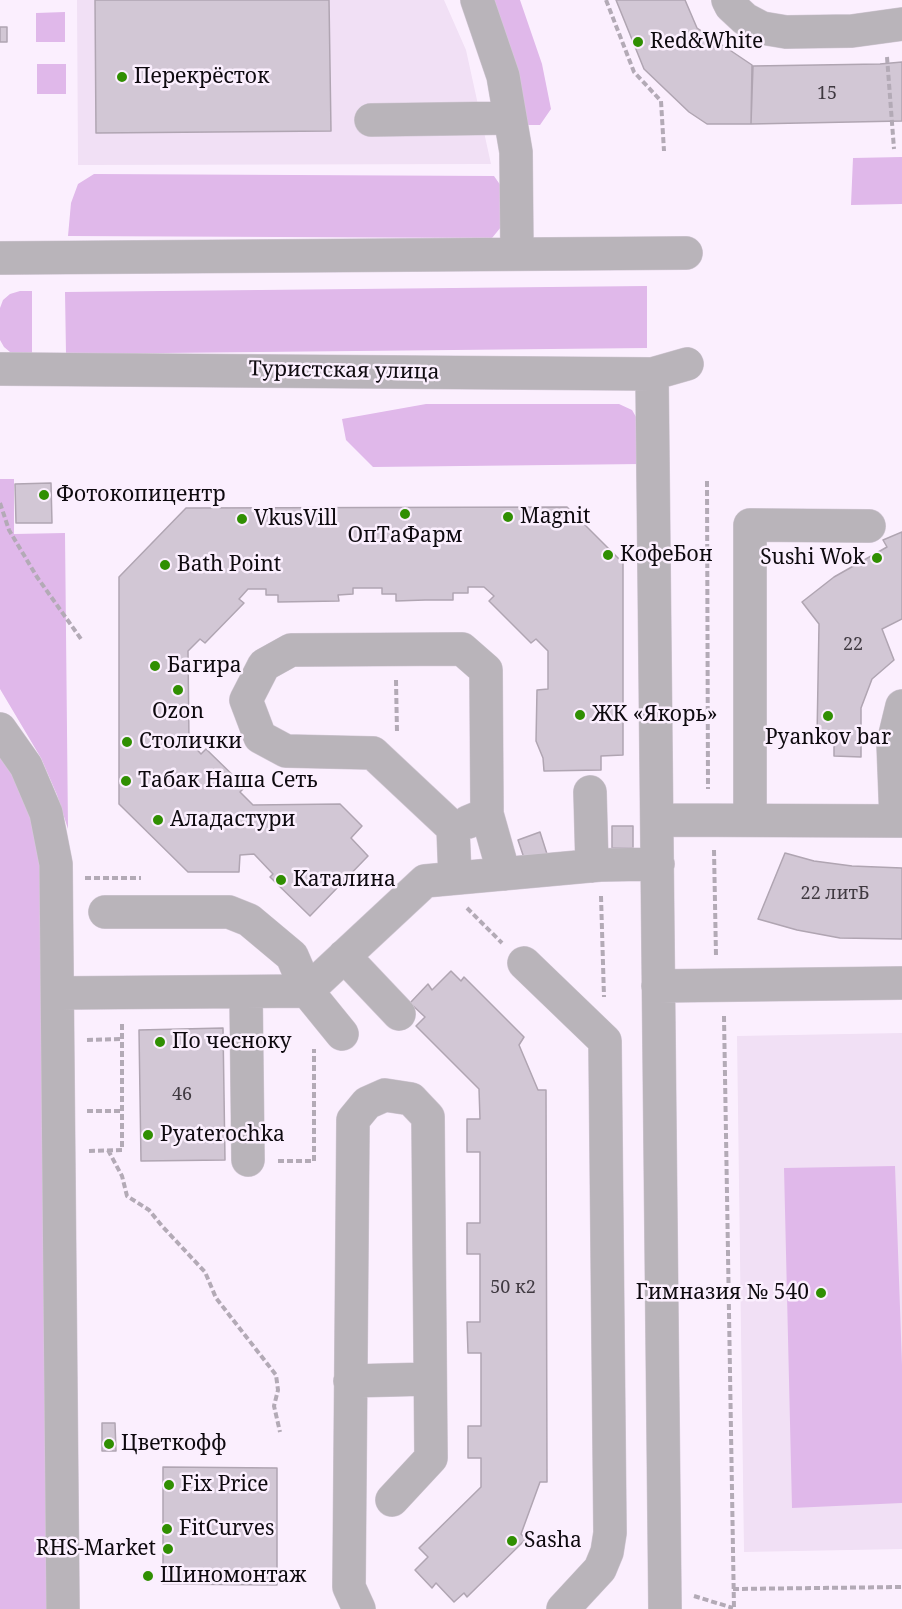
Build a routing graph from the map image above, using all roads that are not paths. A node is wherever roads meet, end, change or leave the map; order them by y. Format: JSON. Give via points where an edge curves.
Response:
{"nodes":[{"id":1,"x":477,"y":0,"type":"edge"},
{"id":2,"x":728,"y":0,"type":"edge"},
{"id":3,"x":893,"y":26,"type":"edge"},
{"id":4,"x":510,"y":118,"type":"junction"},
{"id":5,"x":371,"y":120,"type":"dead end"},
{"id":6,"x":686,"y":253,"type":"dead end"},
{"id":7,"x":517,"y":254,"type":"junction"},
{"id":8,"x":0,"y":258,"type":"edge"},
{"id":9,"x":687,"y":364,"type":"dead end"},
{"id":10,"x":0,"y":369,"type":"edge"},
{"id":11,"x":652,"y":374,"type":"junction"},
{"id":12,"x":869,"y":526,"type":"dead end"},
{"id":13,"x":902,"y":706,"type":"edge"},
{"id":14,"x":0,"y":729,"type":"edge"},
{"id":15,"x":590,"y":792,"type":"dead end"},
{"id":16,"x":487,"y":814,"type":"junction"},
{"id":17,"x":657,"y":820,"type":"junction"},
{"id":18,"x":750,"y":820,"type":"junction"},
{"id":19,"x":899,"y":821,"type":"edge"},
{"id":20,"x":453,"y":828,"type":"junction"},
{"id":21,"x":658,"y":864,"type":"junction"},
{"id":22,"x":596,"y":866,"type":"junction"},
{"id":23,"x":504,"y":874,"type":"junction"},
{"id":24,"x":455,"y":878,"type":"junction"},
{"id":25,"x":105,"y":912,"type":"dead end"},
{"id":26,"x":344,"y":956,"type":"junction"},
{"id":27,"x":524,"y":963,"type":"road end"},
{"id":28,"x":902,"y":983,"type":"edge"},
{"id":29,"x":658,"y":987,"type":"junction"},
{"id":30,"x":307,"y":991,"type":"junction"},
{"id":31,"x":246,"y":992,"type":"junction"},
{"id":32,"x":58,"y":993,"type":"junction"},
{"id":33,"x":399,"y":1014,"type":"dead end"},
{"id":34,"x":328,"y":1040,"type":"road end"},
{"id":35,"x":248,"y":1160,"type":"road end"},
{"id":36,"x":430,"y":1379,"type":"junction"},
{"id":37,"x":350,"y":1381,"type":"junction"},
{"id":38,"x":392,"y":1500,"type":"dead end"},
{"id":39,"x":665,"y":1598,"type":"edge"},
{"id":40,"x":63,"y":1609,"type":"edge"},
{"id":41,"x":359,"y":1609,"type":"edge"},
{"id":42,"x":563,"y":1609,"type":"edge"}],
"edges":[{"from":1,"to":4,"type":"street","via":[[503,76]]},
{"from":2,"to":3,"type":"street","via":[[745,19],[762,28],[811,32]]},
{"from":4,"to":5,"type":"street"},
{"from":4,"to":7,"type":"street","via":[[516,152]]},
{"from":6,"to":7,"type":"street"},
{"from":7,"to":8,"type":"street"},
{"from":9,"to":11,"type":"street","name":"Туристская улица"},
{"from":10,"to":11,"type":"street","name":"Туристская улица"},
{"from":11,"to":17,"type":"street"},
{"from":12,"to":18,"type":"street","via":[[750,525]]},
{"from":13,"to":19,"type":"street","via":[[893,743]]},
{"from":14,"to":32,"type":"street","via":[[26,766],[46,813],[56,864]]},
{"from":15,"to":22,"type":"street"},
{"from":16,"to":20,"type":"street"},
{"from":16,"to":20,"type":"street","via":[[486,670],[462,649],[291,650],[264,665],[246,700],[260,737],[286,751],[373,753]]},
{"from":16,"to":23,"type":"street"},
{"from":17,"to":18,"type":"street"},
{"from":17,"to":21,"type":"street"},
{"from":18,"to":19,"type":"street"},
{"from":20,"to":24,"type":"street"},
{"from":21,"to":22,"type":"street"},
{"from":21,"to":29,"type":"street"},
{"from":22,"to":23,"type":"street"},
{"from":23,"to":24,"type":"street"},
{"from":24,"to":26,"type":"street","via":[[425,881]]},
{"from":25,"to":30,"type":"street","via":[[229,912],[249,920],[292,956]]},
{"from":26,"to":30,"type":"street"},
{"from":26,"to":33,"type":"street"},
{"from":27,"to":42,"type":"street","via":[[605,1041],[609,1533],[600,1569]]},
{"from":28,"to":29,"type":"street"},
{"from":29,"to":39,"type":"street"},
{"from":30,"to":31,"type":"street"},
{"from":30,"to":34,"type":"street"},
{"from":31,"to":32,"type":"street"},
{"from":31,"to":35,"type":"street"},
{"from":32,"to":40,"type":"street"},
{"from":36,"to":37,"type":"street"},
{"from":36,"to":37,"type":"street","via":[[428,1118],[411,1099],[385,1095],[367,1103],[353,1120]]},
{"from":36,"to":38,"type":"street","via":[[431,1458]]},
{"from":37,"to":41,"type":"street","via":[[350,1587]]}]}
